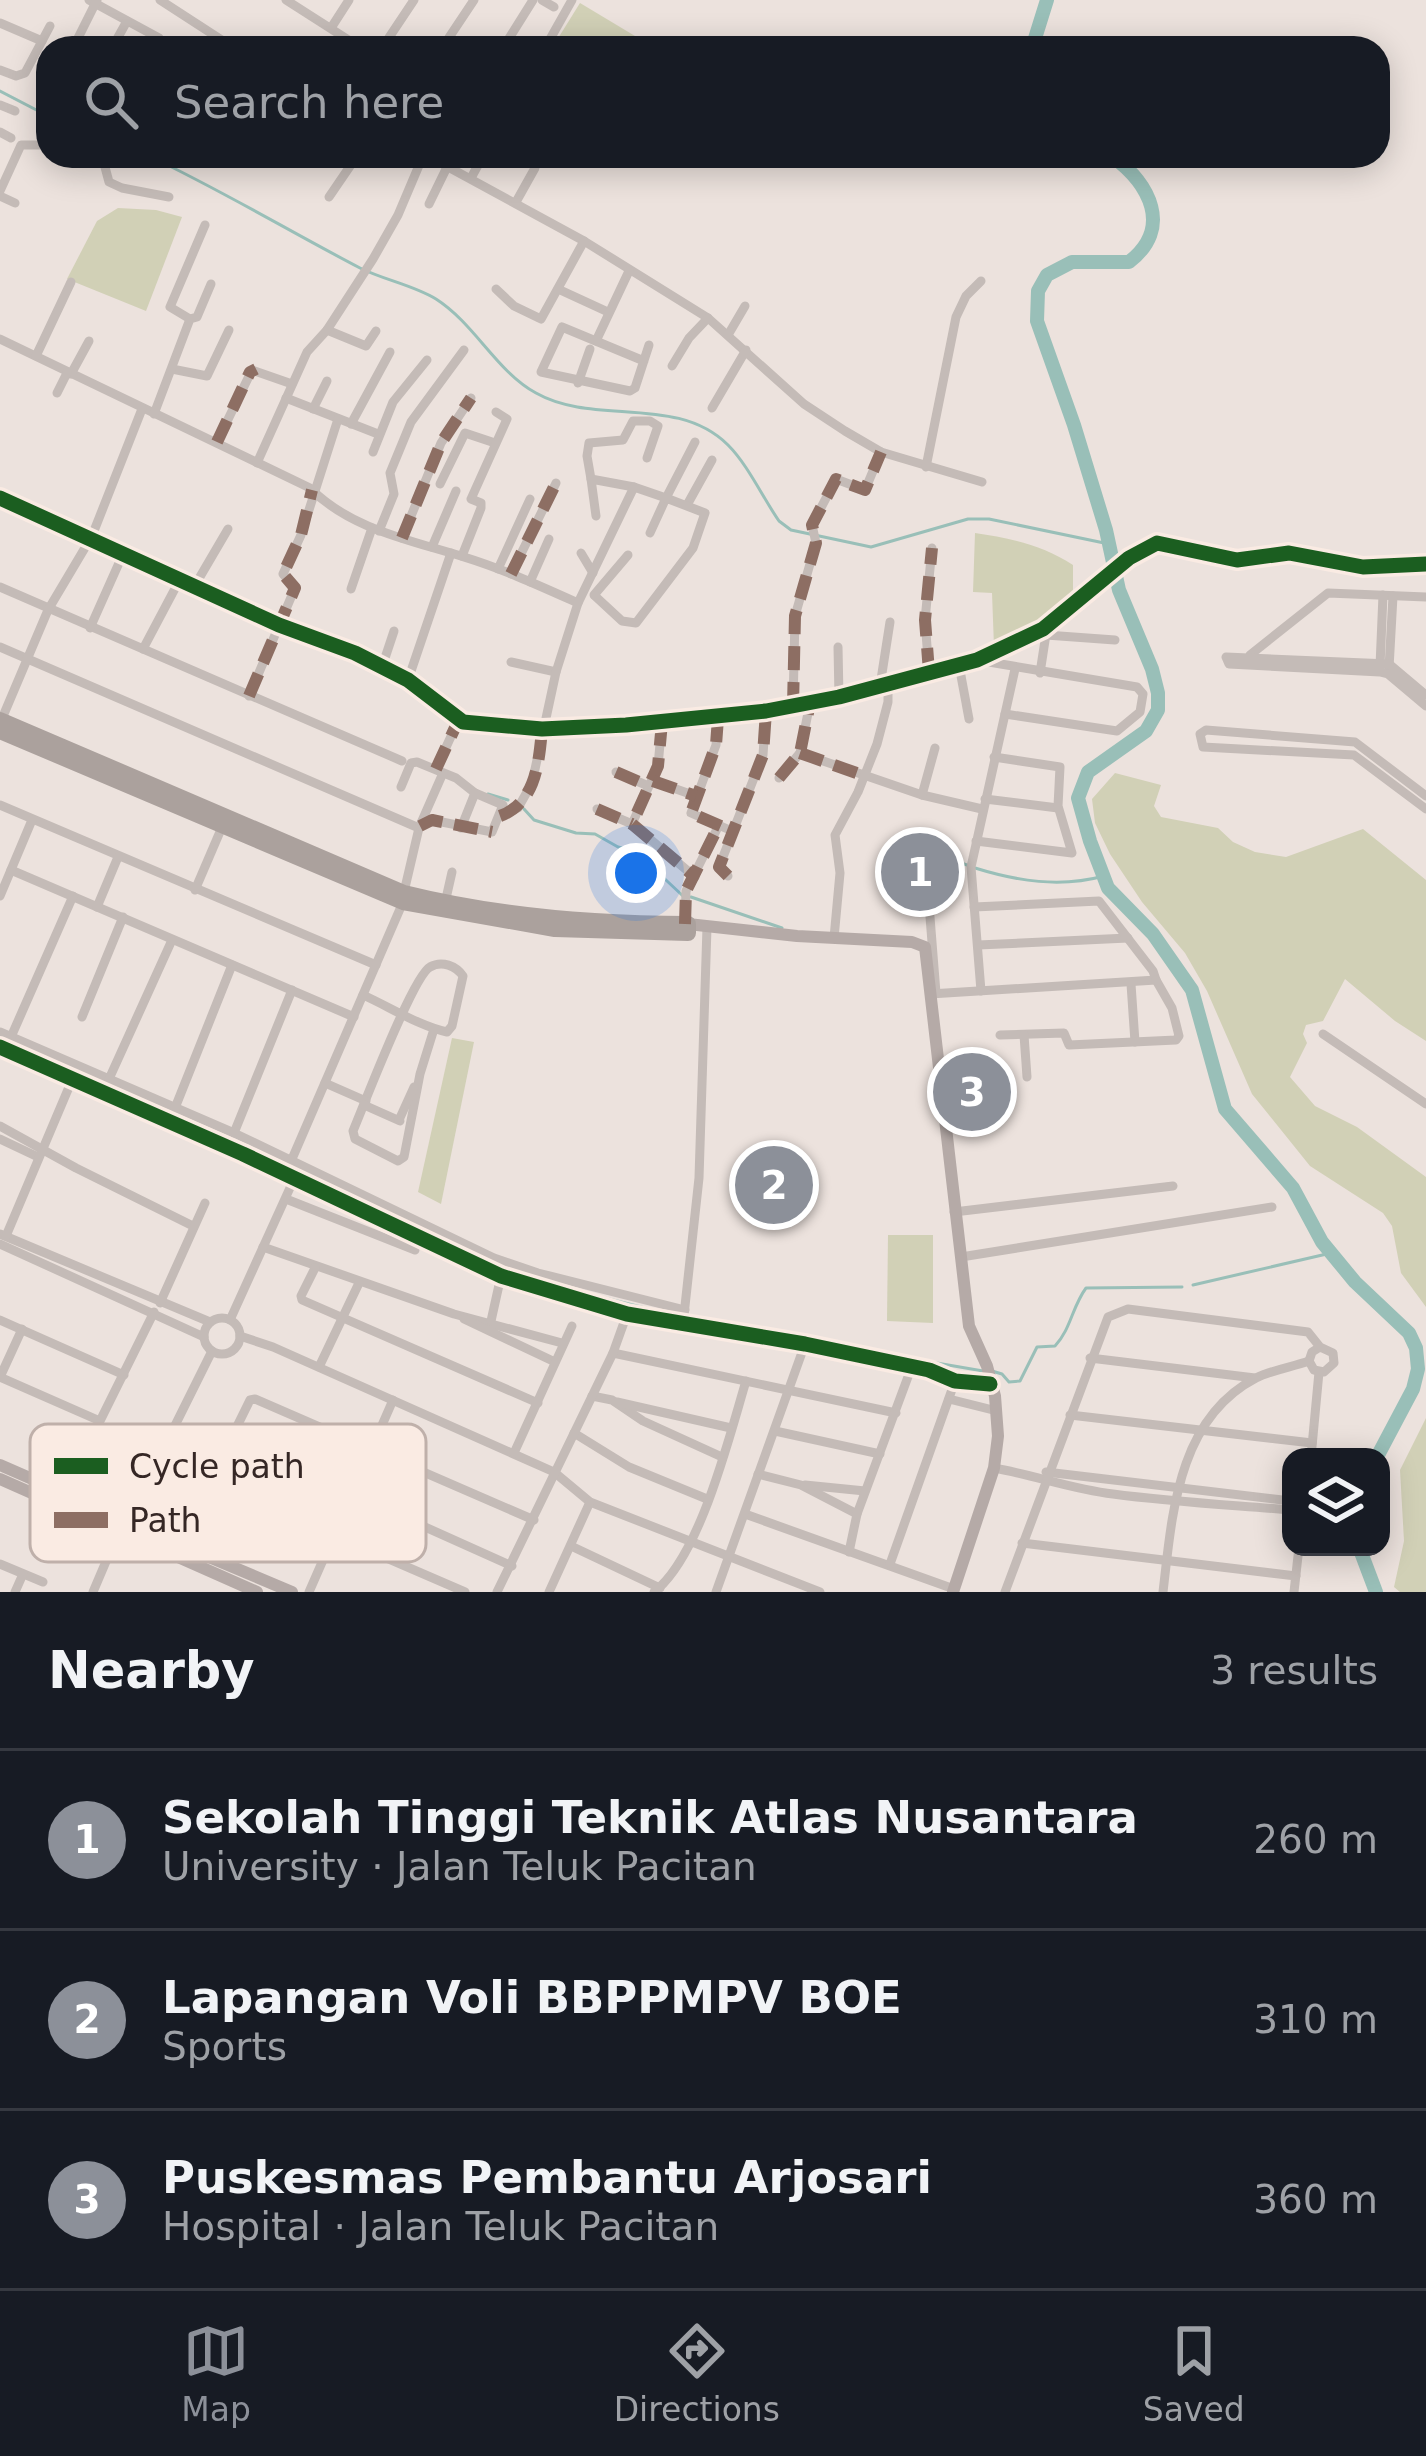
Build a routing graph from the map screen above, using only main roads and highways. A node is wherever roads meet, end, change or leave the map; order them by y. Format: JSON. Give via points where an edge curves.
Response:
{"nodes":[{"id":1,"x":0,"y":721,"type":"edge"},
{"id":2,"x":0,"y":731,"type":"edge"},
{"id":3,"x":403,"y":898,"type":"junction"},
{"id":4,"x":572,"y":925,"type":"junction"},
{"id":5,"x":698,"y":928,"type":"road end"}],
"edges":[{"from":1,"to":3,"type":"highway"},
{"from":2,"to":3,"type":"highway"},
{"from":3,"to":4,"type":"highway"},
{"from":3,"to":4,"type":"highway"},
{"from":4,"to":5,"type":"highway"}]}
